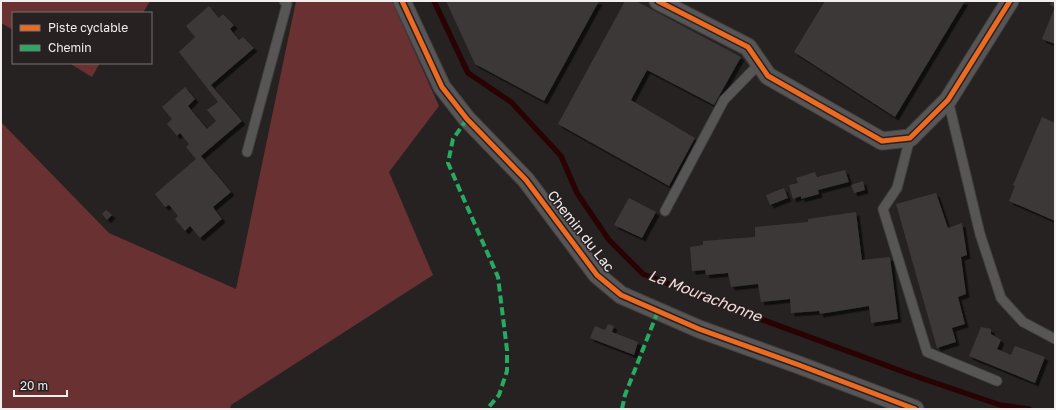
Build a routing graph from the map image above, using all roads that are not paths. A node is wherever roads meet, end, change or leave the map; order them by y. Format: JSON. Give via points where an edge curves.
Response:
{"nodes":[{"id":1,"x":284,"y":1,"type":"edge"},
{"id":2,"x":402,"y":1,"type":"edge"},
{"id":3,"x":658,"y":1,"type":"edge"},
{"id":4,"x":1010,"y":1,"type":"edge"},
{"id":5,"x":759,"y":64,"type":"junction"},
{"id":6,"x":948,"y":100,"type":"junction"},
{"id":7,"x":910,"y":138,"type":"junction"},
{"id":8,"x":247,"y":152,"type":"dead end"},
{"id":9,"x":665,"y":211,"type":"dead end"},
{"id":10,"x":1055,"y":339,"type":"edge"},
{"id":11,"x":997,"y":381,"type":"dead end"},
{"id":12,"x":915,"y":409,"type":"edge"}],
"edges":[{"from":1,"to":8,"type":"lane","via":[[287,4]]},
{"from":2,"to":12,"type":"street","name":"Chemin du Lac","via":[[442,87],[468,119],[526,180],[597,275],[609,285],[621,294],[699,329]]},
{"from":3,"to":5,"type":"street","via":[[748,46]]},
{"from":4,"to":6,"type":"street"},
{"from":5,"to":7,"type":"street","via":[[768,76],[882,141]]},
{"from":5,"to":9,"type":"lane","via":[[724,100]]},
{"from":6,"to":7,"type":"street"},
{"from":6,"to":10,"type":"lane","via":[[980,234],[1001,298],[1023,322]]},
{"from":7,"to":11,"type":"lane","via":[[897,188],[883,209],[927,352]]}]}
